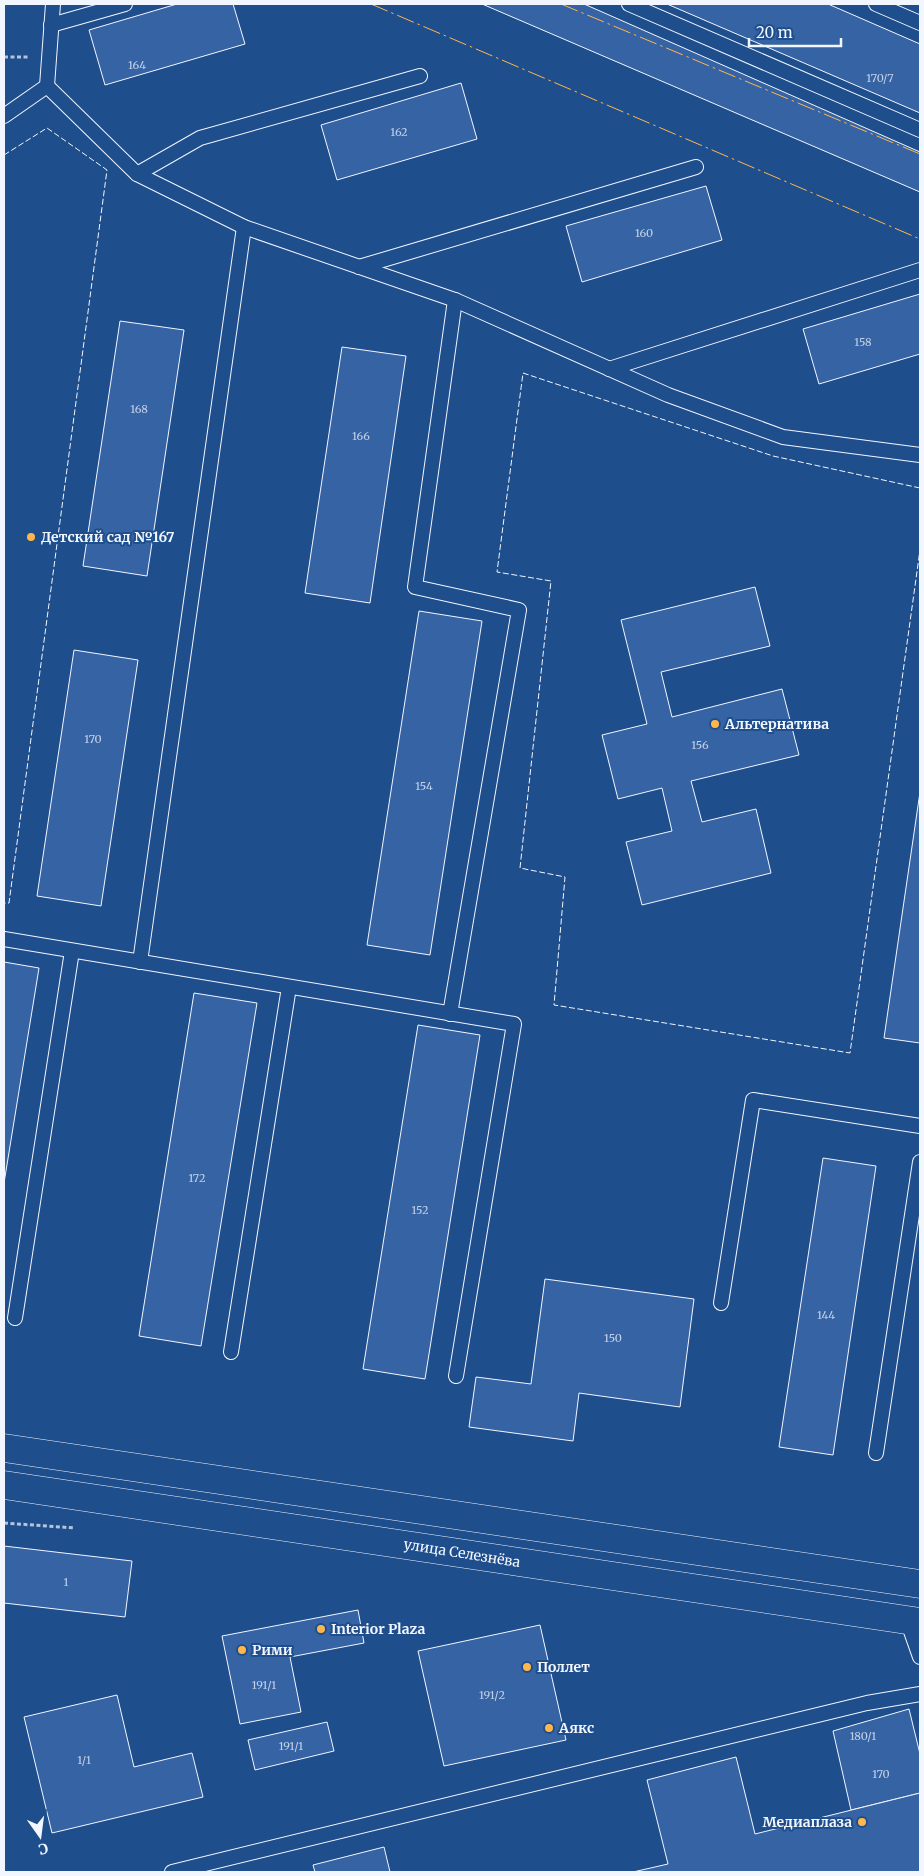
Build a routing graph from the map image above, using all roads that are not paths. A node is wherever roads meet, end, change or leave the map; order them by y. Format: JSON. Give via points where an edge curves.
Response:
{"nodes":[{"id":1,"x":53,"y":4,"type":"edge"},
{"id":2,"x":125,"y":4,"type":"edge"},
{"id":3,"x":629,"y":4,"type":"edge"},
{"id":4,"x":876,"y":4,"type":"edge"},
{"id":5,"x":920,"y":23,"type":"edge"},
{"id":6,"x":51,"y":25,"type":"junction"},
{"id":7,"x":420,"y":76,"type":"dead end"},
{"id":8,"x":47,"y":86,"type":"junction"},
{"id":9,"x":4,"y":116,"type":"edge"},
{"id":10,"x":920,"y":130,"type":"edge"},
{"id":11,"x":696,"y":167,"type":"dead end"},
{"id":12,"x":137,"y":174,"type":"junction"},
{"id":13,"x":244,"y":227,"type":"junction"},
{"id":14,"x":359,"y":267,"type":"junction"},
{"id":15,"x":920,"y":270,"type":"edge"},
{"id":16,"x":455,"y":300,"type":"junction"},
{"id":17,"x":609,"y":369,"type":"junction"},
{"id":18,"x":920,"y":455,"type":"edge"},
{"id":19,"x":4,"y":940,"type":"edge"},
{"id":20,"x":72,"y":951,"type":"junction"},
{"id":21,"x":140,"y":962,"type":"junction"},
{"id":22,"x":289,"y":987,"type":"junction"},
{"id":23,"x":450,"y":1014,"type":"junction"},
{"id":24,"x":920,"y":1126,"type":"edge"},
{"id":25,"x":920,"y":1162,"type":"edge"},
{"id":26,"x":721,"y":1303,"type":"dead end"},
{"id":27,"x":15,"y":1318,"type":"dead end"},
{"id":28,"x":231,"y":1352,"type":"dead end"},
{"id":29,"x":456,"y":1376,"type":"dead end"},
{"id":30,"x":4,"y":1448,"type":"edge"},
{"id":31,"x":876,"y":1453,"type":"dead end"},
{"id":32,"x":4,"y":1485,"type":"edge"},
{"id":33,"x":920,"y":1584,"type":"edge"},
{"id":34,"x":914,"y":1621,"type":"edge"},
{"id":35,"x":920,"y":1657,"type":"edge"},
{"id":36,"x":920,"y":1694,"type":"edge"},
{"id":37,"x":172,"y":1872,"type":"edge"}],
"edges":[{"from":1,"to":6,"type":"lane"},
{"from":2,"to":6,"type":"lane"},
{"from":3,"to":10,"type":"lane"},
{"from":4,"to":5,"type":"lane"},
{"from":6,"to":8,"type":"lane"},
{"from":7,"to":12,"type":"lane","via":[[200,138]]},
{"from":8,"to":9,"type":"lane"},
{"from":8,"to":12,"type":"lane"},
{"from":11,"to":14,"type":"lane"},
{"from":12,"to":13,"type":"lane"},
{"from":13,"to":14,"type":"lane"},
{"from":13,"to":21,"type":"lane"},
{"from":14,"to":16,"type":"lane"},
{"from":15,"to":17,"type":"lane"},
{"from":16,"to":17,"type":"lane"},
{"from":16,"to":23,"type":"lane","via":[[415,586],[519,610]]},
{"from":17,"to":18,"type":"lane","via":[[783,438]]},
{"from":19,"to":20,"type":"lane"},
{"from":20,"to":21,"type":"lane"},
{"from":20,"to":27,"type":"lane"},
{"from":21,"to":22,"type":"lane"},
{"from":22,"to":23,"type":"lane"},
{"from":22,"to":28,"type":"lane"},
{"from":23,"to":29,"type":"lane","via":[[514,1024]]},
{"from":24,"to":26,"type":"lane","via":[[753,1100]]},
{"from":25,"to":31,"type":"lane"},
{"from":30,"to":33,"type":"main road"},
{"from":32,"to":34,"type":"main road","name":"улица Селезнёва"},
{"from":34,"to":35,"type":"lane"},
{"from":36,"to":37,"type":"lane","via":[[867,1702]]}]}
